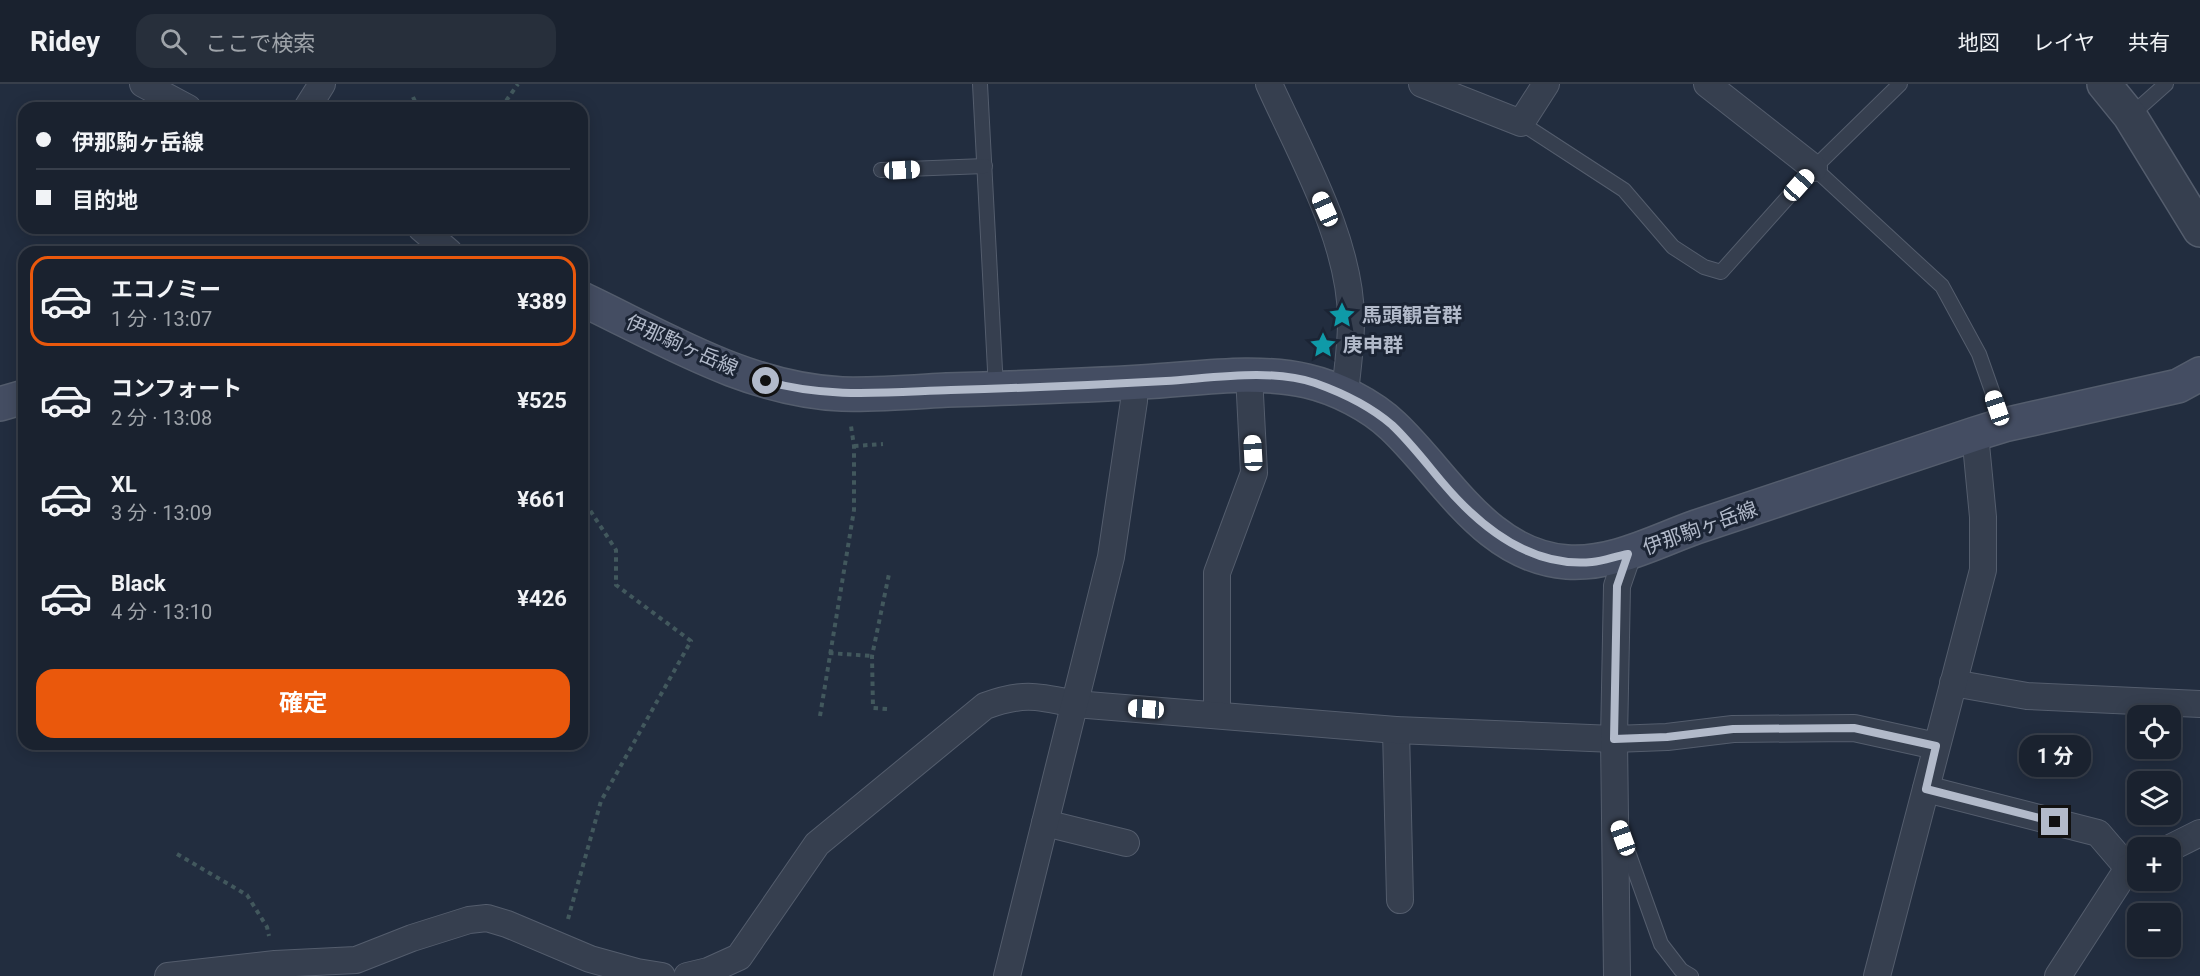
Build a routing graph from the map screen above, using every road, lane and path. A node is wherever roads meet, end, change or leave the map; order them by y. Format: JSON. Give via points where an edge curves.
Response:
{"nodes":[{"id":1,"x":143,"y":84,"type":"edge"},
{"id":2,"x":322,"y":84,"type":"edge"},
{"id":3,"x":518,"y":84,"type":"edge"},
{"id":4,"x":980,"y":84,"type":"edge"},
{"id":5,"x":1269,"y":84,"type":"edge"},
{"id":6,"x":1422,"y":84,"type":"edge"},
{"id":7,"x":1546,"y":84,"type":"edge"},
{"id":8,"x":1707,"y":84,"type":"edge"},
{"id":9,"x":1900,"y":84,"type":"edge"},
{"id":10,"x":2104,"y":84,"type":"edge"},
{"id":11,"x":2166,"y":84,"type":"edge"},
{"id":12,"x":413,"y":97,"type":"dead end"},
{"id":13,"x":177,"y":102,"type":"edge"},
{"id":14,"x":311,"y":102,"type":"edge"},
{"id":15,"x":415,"y":102,"type":"edge"},
{"id":16,"x":505,"y":102,"type":"edge"},
{"id":17,"x":2130,"y":116,"type":"junction"},
{"id":18,"x":1521,"y":123,"type":"junction"},
{"id":19,"x":984,"y":166,"type":"junction"},
{"id":20,"x":1814,"y":168,"type":"junction"},
{"id":21,"x":881,"y":170,"type":"dead end"},
{"id":22,"x":2200,"y":230,"type":"edge"},
{"id":23,"x":429,"y":234,"type":"edge"},
{"id":24,"x":442,"y":246,"type":"edge"},
{"id":25,"x":588,"y":302,"type":"edge"},
{"id":26,"x":2200,"y":374,"type":"edge"},
{"id":27,"x":1249,"y":375,"type":"junction"},
{"id":28,"x":1134,"y":383,"type":"junction"},
{"id":29,"x":996,"y":389,"type":"junction"},
{"id":30,"x":841,"y":394,"type":"junction"},
{"id":31,"x":1345,"y":395,"type":"junction"},
{"id":32,"x":18,"y":399,"type":"edge"},
{"id":33,"x":0,"y":404,"type":"edge"},
{"id":34,"x":1989,"y":430,"type":"junction"},
{"id":35,"x":883,"y":444,"type":"dead end"},
{"id":36,"x":854,"y":446,"type":"junction"},
{"id":37,"x":588,"y":507,"type":"edge"},
{"id":38,"x":1628,"y":554,"type":"junction"},
{"id":39,"x":889,"y":574,"type":"dead end"},
{"id":40,"x":829,"y":653,"type":"junction"},
{"id":41,"x":872,"y":656,"type":"junction"},
{"id":42,"x":1953,"y":683,"type":"junction"},
{"id":43,"x":1075,"y":704,"type":"junction"},
{"id":44,"x":2200,"y":704,"type":"edge"},
{"id":45,"x":887,"y":709,"type":"dead end"},
{"id":46,"x":1217,"y":715,"type":"junction"},
{"id":47,"x":820,"y":716,"type":"dead end"},
{"id":48,"x":1396,"y":730,"type":"junction"},
{"id":49,"x":1614,"y":739,"type":"junction"},
{"id":50,"x":1936,"y":746,"type":"junction"},
{"id":51,"x":1926,"y":789,"type":"junction"},
{"id":52,"x":1616,"y":818,"type":"junction"},
{"id":53,"x":1045,"y":823,"type":"junction"},
{"id":54,"x":2200,"y":833,"type":"edge"},
{"id":55,"x":2181,"y":842,"type":"edge"},
{"id":56,"x":1126,"y":843,"type":"dead end"},
{"id":57,"x":177,"y":854,"type":"dead end"},
{"id":58,"x":2127,"y":860,"type":"edge"},
{"id":59,"x":2127,"y":875,"type":"edge"},
{"id":60,"x":1400,"y":900,"type":"dead end"},
{"id":61,"x":560,"y":948,"type":"junction"},
{"id":62,"x":275,"y":964,"type":"junction"},
{"id":63,"x":168,"y":976,"type":"edge"},
{"id":64,"x":662,"y":976,"type":"edge"},
{"id":65,"x":687,"y":976,"type":"edge"},
{"id":66,"x":1007,"y":976,"type":"edge"},
{"id":67,"x":1617,"y":976,"type":"edge"},
{"id":68,"x":1691,"y":976,"type":"edge"},
{"id":69,"x":1877,"y":976,"type":"edge"},
{"id":70,"x":2058,"y":976,"type":"edge"}],
"edges":[{"from":1,"to":13,"type":"street"},
{"from":2,"to":14,"type":"street"},
{"from":3,"to":16,"type":"path"},
{"from":4,"to":19,"type":"lane"},
{"from":5,"to":31,"type":"street","via":[[1335,231],[1346,275],[1351,320]]},
{"from":6,"to":18,"type":"street"},
{"from":7,"to":18,"type":"street"},
{"from":8,"to":20,"type":"street"},
{"from":9,"to":20,"type":"lane"},
{"from":10,"to":17,"type":"street"},
{"from":11,"to":17,"type":"lane"},
{"from":12,"to":15,"type":"path"},
{"from":17,"to":22,"type":"street"},
{"from":18,"to":20,"type":"lane","via":[[1624,190],[1673,247],[1704,267],[1721,272]]},
{"from":19,"to":21,"type":"lane"},
{"from":19,"to":29,"type":"lane"},
{"from":20,"to":34,"type":"lane","via":[[1942,286],[1979,354]]},
{"from":23,"to":24,"type":"street"},
{"from":25,"to":30,"type":"main road","name":"伊那駒ヶ岳線","via":[[728,369],[785,386]]},
{"from":26,"to":34,"type":"main road","name":"伊那駒ヶ岳線","via":[[2178,386]]},
{"from":27,"to":28,"type":"main road","name":"伊那駒ヶ岳線"},
{"from":27,"to":31,"type":"main road","name":"伊那駒ヶ岳線","via":[[1312,382]]},
{"from":27,"to":46,"type":"street","via":[[1254,472],[1217,573]]},
{"from":28,"to":29,"type":"main road","name":"伊那駒ヶ岳線"},
{"from":28,"to":43,"type":"street","via":[[1111,557]]},
{"from":29,"to":30,"type":"main road","name":"伊那駒ヶ岳線"},
{"from":30,"to":36,"type":"path","via":[[849,411]]},
{"from":31,"to":38,"type":"main road","name":"伊那駒ヶ岳線","via":[[1375,411],[1394,427],[1456,499],[1497,535],[1520,548],[1564,562],[1592,562]]},
{"from":32,"to":33,"type":"main road"},
{"from":34,"to":38,"type":"main road","name":"伊那駒ヶ岳線"},
{"from":34,"to":42,"type":"street","via":[[1983,570]]},
{"from":35,"to":36,"type":"path"},
{"from":36,"to":40,"type":"path","via":[[854,510]]},
{"from":37,"to":61,"type":"path","via":[[615,550],[616,585],[691,641],[601,801]]},
{"from":38,"to":49,"type":"street","via":[[1617,586]]},
{"from":39,"to":41,"type":"path"},
{"from":40,"to":41,"type":"path"},
{"from":40,"to":47,"type":"path"},
{"from":41,"to":45,"type":"path","via":[[873,708]]},
{"from":42,"to":44,"type":"street","via":[[2027,696]]},
{"from":42,"to":50,"type":"street"},
{"from":43,"to":46,"type":"street"},
{"from":43,"to":53,"type":"street"},
{"from":43,"to":65,"type":"street","via":[[1034,696],[1008,698],[985,706],[818,844],[738,957]]},
{"from":46,"to":48,"type":"street"},
{"from":48,"to":49,"type":"street"},
{"from":48,"to":60,"type":"street"},
{"from":49,"to":50,"type":"street","via":[[1733,729],[1854,728]]},
{"from":49,"to":52,"type":"street"},
{"from":50,"to":51,"type":"street"},
{"from":51,"to":58,"type":"street","via":[[2098,833]]},
{"from":51,"to":69,"type":"street"},
{"from":52,"to":67,"type":"street"},
{"from":52,"to":68,"type":"lane","via":[[1661,944],[1681,970]]},
{"from":53,"to":56,"type":"street"},
{"from":53,"to":66,"type":"street"},
{"from":54,"to":55,"type":"street"},
{"from":57,"to":62,"type":"path","via":[[247,895],[267,927]]},
{"from":59,"to":70,"type":"street"},
{"from":61,"to":62,"type":"street","via":[[487,918],[412,938],[356,960]]},
{"from":61,"to":64,"type":"street","via":[[627,970]]},
{"from":62,"to":63,"type":"street"}]}
